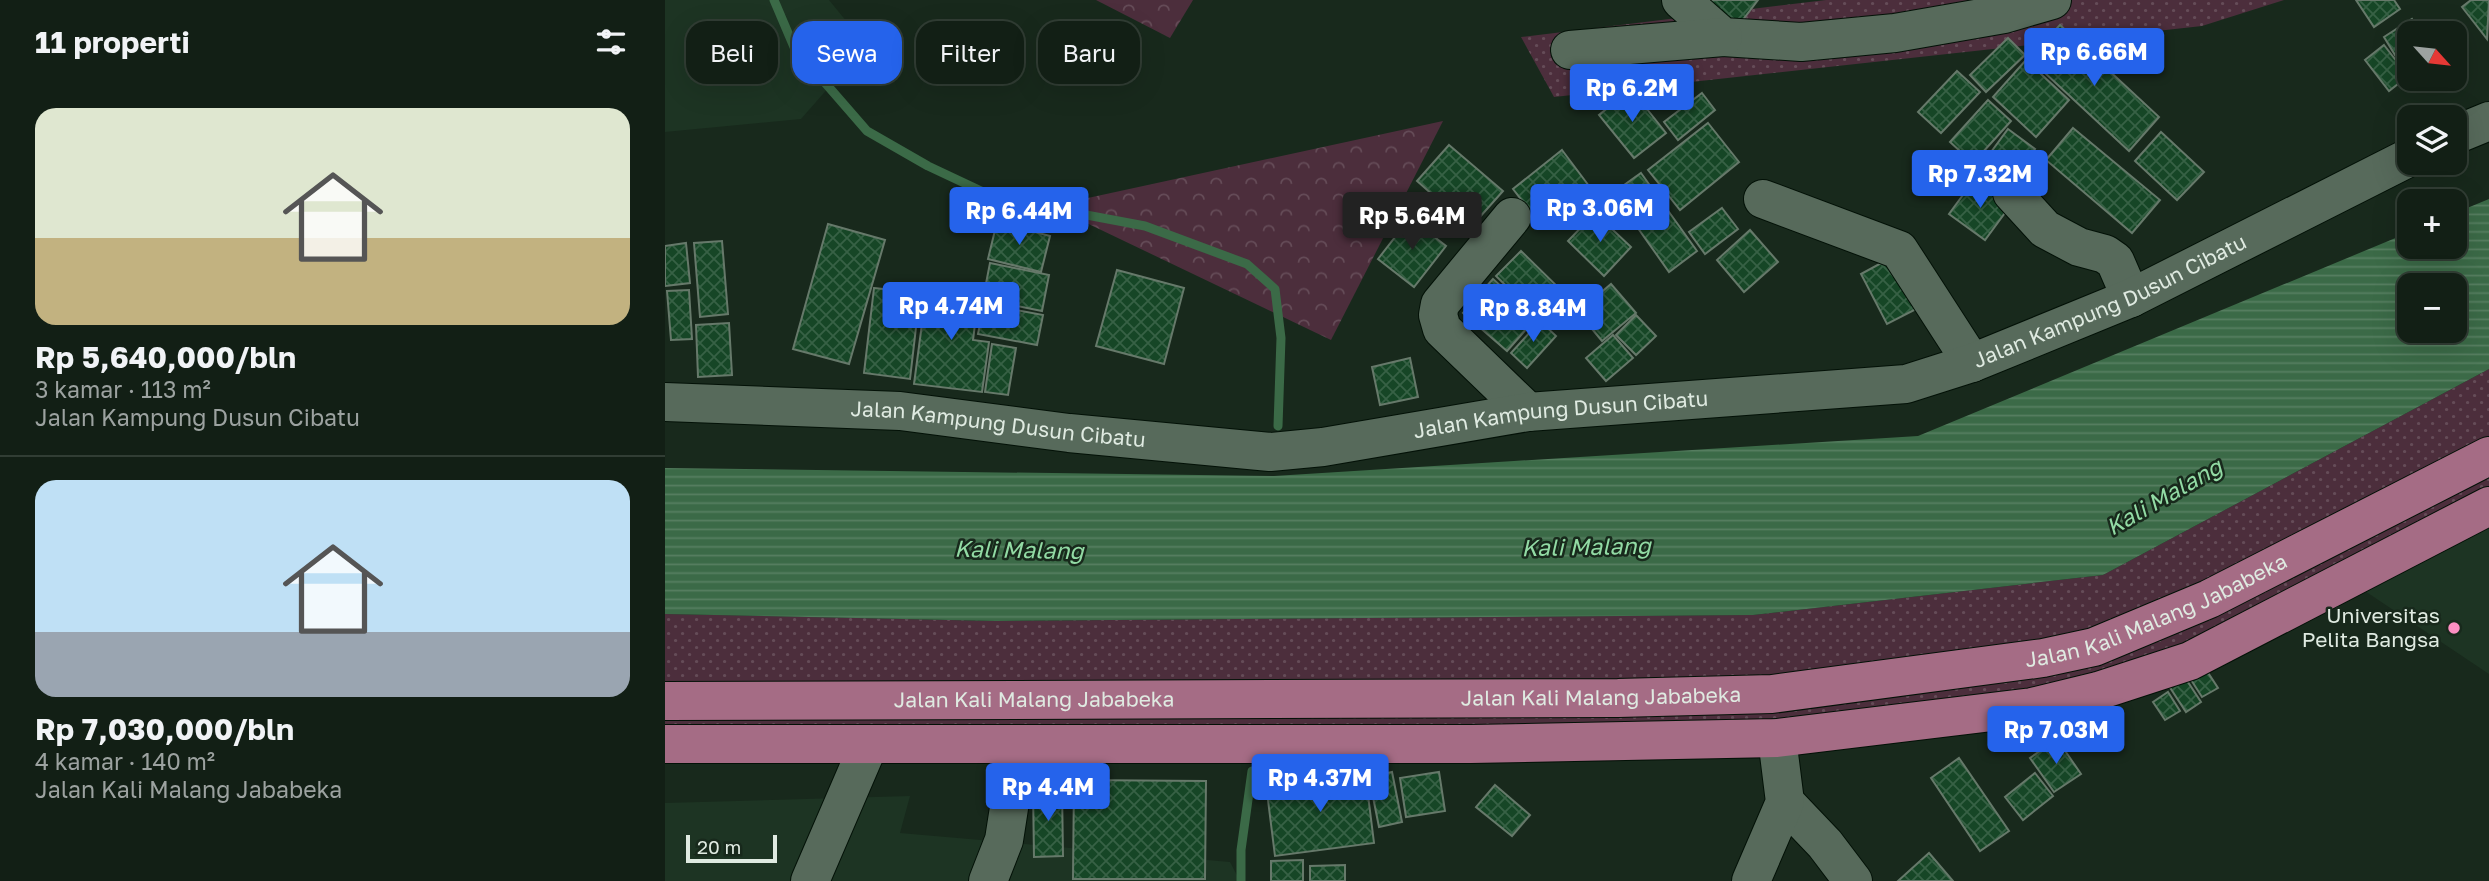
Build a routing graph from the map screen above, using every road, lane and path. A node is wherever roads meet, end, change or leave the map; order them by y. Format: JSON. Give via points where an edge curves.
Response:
{"nodes":[{"id":1,"x":1681,"y":0,"type":"edge"},
{"id":2,"x":2052,"y":0,"type":"edge"},
{"id":3,"x":1723,"y":37,"type":"junction"},
{"id":4,"x":1570,"y":50,"type":"dead end"},
{"id":5,"x":2489,"y":121,"type":"edge"},
{"id":6,"x":2467,"y":130,"type":"edge"},
{"id":7,"x":2397,"y":164,"type":"edge"},
{"id":8,"x":2013,"y":193,"type":"dead end"},
{"id":9,"x":1763,"y":199,"type":"dead end"},
{"id":10,"x":1511,"y":217,"type":"dead end"},
{"id":11,"x":2131,"y":298,"type":"junction"},
{"id":12,"x":1972,"y":363,"type":"junction"},
{"id":13,"x":665,"y":402,"type":"edge"},
{"id":14,"x":1528,"y":412,"type":"junction"},
{"id":15,"x":2489,"y":456,"type":"edge"},
{"id":16,"x":2489,"y":506,"type":"edge"},
{"id":17,"x":2327,"y":540,"type":"junction"},
{"id":18,"x":2350,"y":581,"type":"junction"},
{"id":19,"x":665,"y":701,"type":"edge"},
{"id":20,"x":1777,"y":738,"type":"junction"},
{"id":21,"x":665,"y":744,"type":"edge"},
{"id":22,"x":869,"y":744,"type":"junction"},
{"id":23,"x":1019,"y":744,"type":"junction"},
{"id":24,"x":1785,"y":802,"type":"junction"},
{"id":25,"x":810,"y":881,"type":"edge"},
{"id":26,"x":988,"y":881,"type":"edge"},
{"id":27,"x":1751,"y":881,"type":"edge"},
{"id":28,"x":1853,"y":881,"type":"edge"}],
"edges":[{"from":1,"to":3,"type":"street"},
{"from":2,"to":3,"type":"street","via":[[2004,14],[1895,33],[1801,43]]},
{"from":3,"to":4,"type":"street"},
{"from":5,"to":6,"type":"street"},
{"from":7,"to":11,"type":"street","name":"Jalan Kampung Dusun Cibatu"},
{"from":8,"to":11,"type":"street","via":[[2045,229],[2115,261]]},
{"from":9,"to":12,"type":"street","via":[[1899,250]]},
{"from":10,"to":14,"type":"street","via":[[1440,304],[1438,316],[1442,329]]},
{"from":11,"to":12,"type":"street","name":"Jalan Kampung Dusun Cibatu"},
{"from":12,"to":14,"type":"street","name":"Jalan Kampung Dusun Cibatu","via":[[1906,384]]},
{"from":13,"to":14,"type":"street","name":"Jalan Kampung Dusun Cibatu","via":[[900,411],[1270,452]]},
{"from":15,"to":17,"type":"main road","name":"Jalan Kali Malang Jababeka"},
{"from":16,"to":18,"type":"main road","name":"Jalan Kali Malang Jababeka"},
{"from":17,"to":18,"type":"main road"},
{"from":17,"to":19,"type":"main road","name":"Jalan Kali Malang Jababeka","via":[[2168,618],[2094,647],[2043,659],[1772,694]]},
{"from":18,"to":20,"type":"main road","name":"Jalan Kali Malang Jababeka","via":[[2190,661],[2098,691],[2032,707]]},
{"from":20,"to":23,"type":"main road","name":"Jalan Kali Malang Jababeka","via":[[1471,744]]},
{"from":20,"to":24,"type":"street"},
{"from":21,"to":22,"type":"main road","name":"Jalan Kali Malang Jababeka"},
{"from":22,"to":23,"type":"main road","name":"Jalan Kali Malang Jababeka"},
{"from":22,"to":25,"type":"street"},
{"from":23,"to":26,"type":"street","via":[[1004,840]]},
{"from":24,"to":27,"type":"street"},
{"from":24,"to":28,"type":"street"}]}
